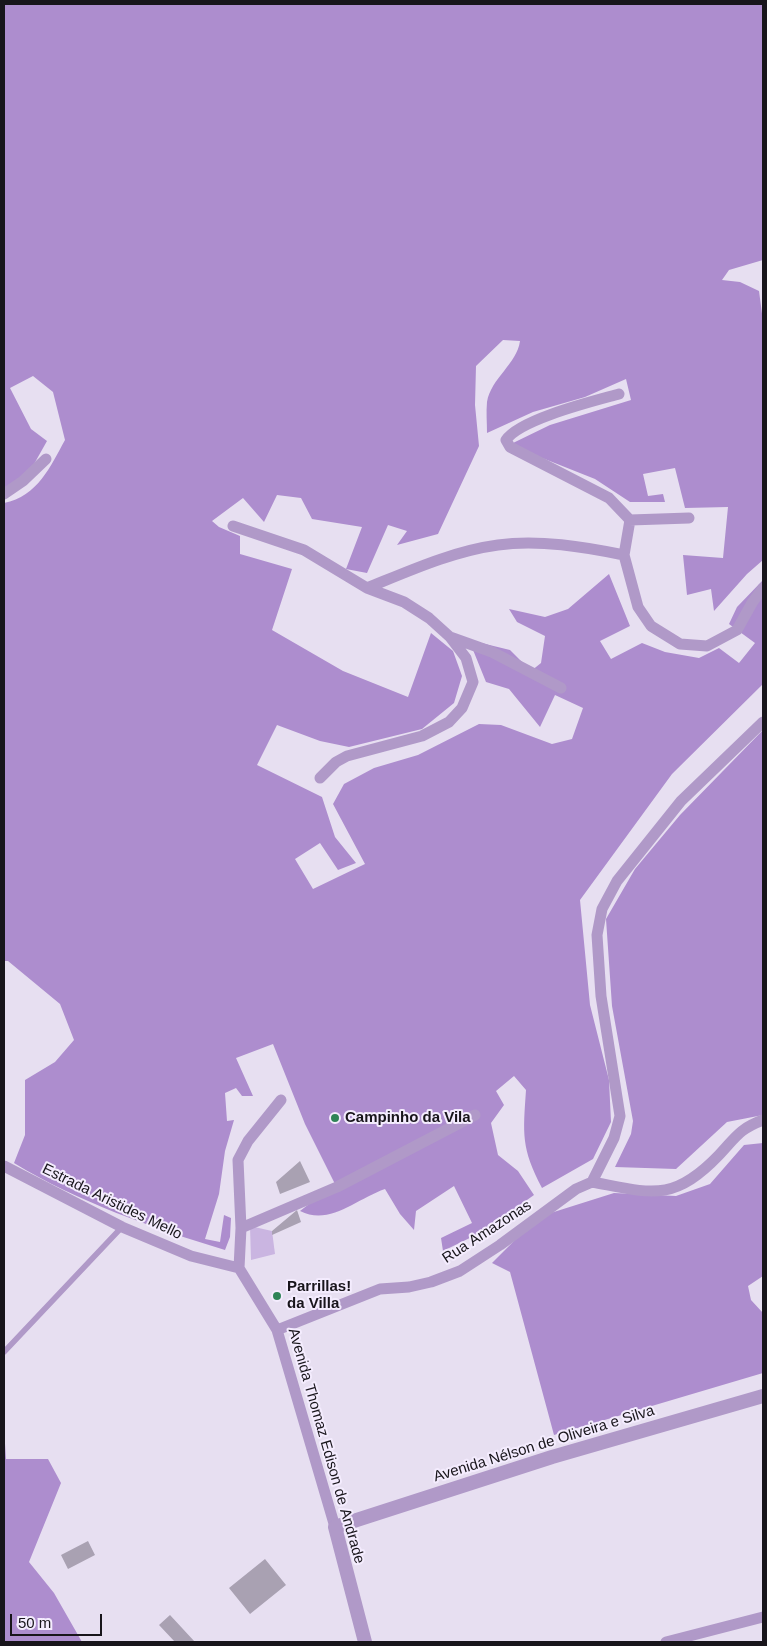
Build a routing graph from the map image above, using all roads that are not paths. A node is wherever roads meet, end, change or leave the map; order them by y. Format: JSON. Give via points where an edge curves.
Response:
{"nodes":[{"id":1,"x":619,"y":394,"type":"dead end"},
{"id":2,"x":46,"y":459,"type":"dead end"},
{"id":3,"x":4,"y":494,"type":"edge"},
{"id":4,"x":689,"y":518,"type":"dead end"},
{"id":5,"x":630,"y":520,"type":"junction"},
{"id":6,"x":233,"y":526,"type":"dead end"},
{"id":7,"x":624,"y":555,"type":"junction"},
{"id":8,"x":367,"y":588,"type":"junction"},
{"id":9,"x":763,"y":588,"type":"edge"},
{"id":10,"x":450,"y":637,"type":"junction"},
{"id":11,"x":561,"y":688,"type":"dead end"},
{"id":12,"x":763,"y":722,"type":"edge"},
{"id":13,"x":320,"y":778,"type":"dead end"},
{"id":14,"x":280,"y":1100,"type":"dead end"},
{"id":15,"x":474,"y":1115,"type":"dead end"},
{"id":16,"x":763,"y":1120,"type":"edge"},
{"id":17,"x":4,"y":1166,"type":"edge"},
{"id":18,"x":592,"y":1182,"type":"junction"},
{"id":19,"x":122,"y":1227,"type":"junction"},
{"id":20,"x":241,"y":1228,"type":"junction"},
{"id":21,"x":239,"y":1268,"type":"junction"},
{"id":22,"x":277,"y":1330,"type":"junction"},
{"id":23,"x":4,"y":1352,"type":"edge"},
{"id":24,"x":763,"y":1396,"type":"edge"},
{"id":25,"x":335,"y":1527,"type":"junction"},
{"id":26,"x":763,"y":1617,"type":"edge"},
{"id":27,"x":698,"y":1638,"type":"edge"},
{"id":28,"x":364,"y":1642,"type":"edge"},
{"id":29,"x":666,"y":1642,"type":"edge"}],
"edges":[{"from":1,"to":5,"type":"street","via":[[546,416],[513,432],[506,440],[510,447],[609,498]]},
{"from":2,"to":3,"type":"street","via":[[23,482]]},
{"from":4,"to":5,"type":"street"},
{"from":5,"to":7,"type":"street"},
{"from":6,"to":8,"type":"street","via":[[304,550]]},
{"from":7,"to":8,"type":"street","via":[[572,545],[499,545],[436,561]]},
{"from":7,"to":9,"type":"street","via":[[638,607],[652,626],[680,644],[707,646],[737,630]]},
{"from":8,"to":10,"type":"street","via":[[404,602]]},
{"from":10,"to":11,"type":"street","via":[[492,652]]},
{"from":10,"to":13,"type":"street","via":[[466,658],[473,682],[462,708],[449,722],[422,736],[346,756]]},
{"from":12,"to":18,"type":"street","via":[[681,801],[617,881],[602,909],[597,935],[601,996],[620,1116],[614,1138]]},
{"from":14,"to":20,"type":"street","via":[[248,1141],[238,1160]]},
{"from":15,"to":20,"type":"street","via":[[338,1187]]},
{"from":16,"to":18,"type":"street","via":[[745,1127],[689,1182],[672,1190],[652,1193]]},
{"from":17,"to":19,"type":"street","name":"Estrada Aristides Mello"},
{"from":18,"to":22,"type":"street","name":"Rua Amazonas","via":[[576,1189],[460,1271],[409,1287],[380,1289]]},
{"from":19,"to":21,"type":"street","name":"Estrada Aristides Mello","via":[[191,1256]]},
{"from":19,"to":23,"type":"lane"},
{"from":20,"to":21,"type":"street"},
{"from":21,"to":22,"type":"street","name":"Avenida Thomaz Edison de Andrade"},
{"from":22,"to":25,"type":"street","name":"Avenida Thomaz Edison de Andrade"},
{"from":24,"to":25,"type":"street","name":"Avenida Nélson de Oliveira e Silva","via":[[552,1457]]},
{"from":25,"to":28,"type":"street","name":"Avenida Thomaz Edison de Andrade"},
{"from":26,"to":27,"type":"street"},
{"from":27,"to":29,"type":"street"}]}
